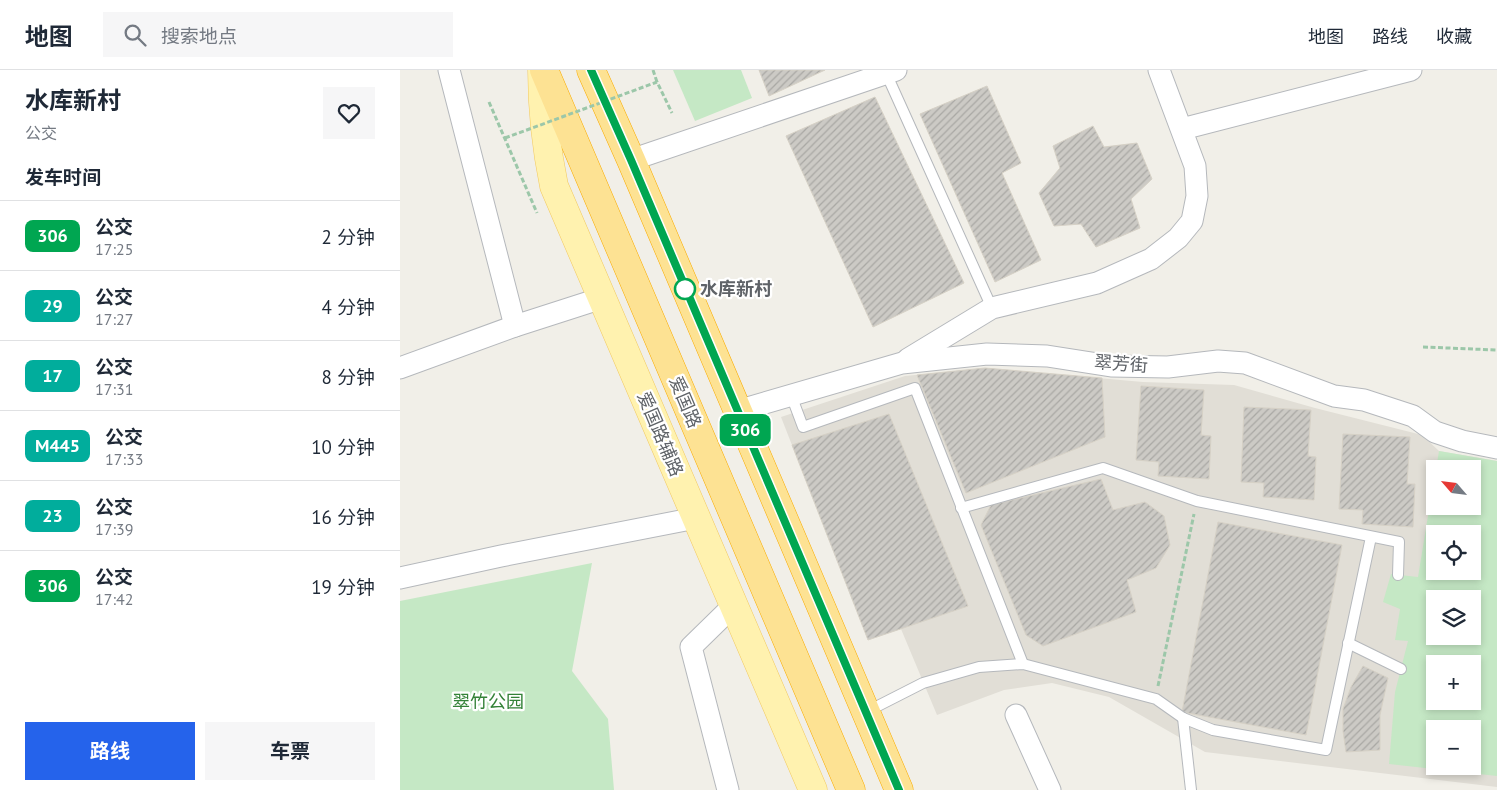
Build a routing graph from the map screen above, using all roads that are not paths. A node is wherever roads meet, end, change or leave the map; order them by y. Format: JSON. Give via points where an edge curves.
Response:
{"nodes":[{"id":1,"x":449,"y":70,"type":"edge"},
{"id":2,"x":543,"y":70,"type":"edge"},
{"id":3,"x":591,"y":70,"type":"edge"},
{"id":4,"x":1159,"y":70,"type":"edge"},
{"id":5,"x":1411,"y":70,"type":"edge"},
{"id":6,"x":891,"y":72,"type":"edge"},
{"id":7,"x":1182,"y":129,"type":"junction"},
{"id":8,"x":631,"y":160,"type":"junction"},
{"id":9,"x":602,"y":298,"type":"junction"},
{"id":10,"x":992,"y":308,"type":"junction"},
{"id":11,"x":516,"y":326,"type":"junction"},
{"id":12,"x":902,"y":363,"type":"junction"},
{"id":13,"x":400,"y":368,"type":"edge"},
{"id":14,"x":791,"y":395,"type":"junction"},
{"id":15,"x":737,"y":411,"type":"junction"},
{"id":16,"x":1497,"y":448,"type":"edge"},
{"id":17,"x":961,"y":508,"type":"junction"},
{"id":18,"x":696,"y":518,"type":"junction"},
{"id":19,"x":1370,"y":537,"type":"junction"},
{"id":20,"x":1398,"y":575,"type":"dead end"},
{"id":21,"x":400,"y":578,"type":"edge"},
{"id":22,"x":734,"y":605,"type":"junction"},
{"id":23,"x":1348,"y":643,"type":"junction"},
{"id":24,"x":1022,"y":664,"type":"junction"},
{"id":25,"x":1401,"y":669,"type":"dead end"},
{"id":26,"x":865,"y":713,"type":"junction"},
{"id":27,"x":1016,"y":715,"type":"dead end"},
{"id":28,"x":1182,"y":718,"type":"junction"},
{"id":29,"x":728,"y":790,"type":"edge"},
{"id":30,"x":813,"y":790,"type":"edge"},
{"id":31,"x":851,"y":790,"type":"edge"},
{"id":32,"x":899,"y":790,"type":"edge"},
{"id":33,"x":1050,"y":790,"type":"edge"},
{"id":34,"x":1191,"y":790,"type":"edge"}],
"edges":[{"from":1,"to":11,"type":"street"},
{"from":2,"to":9,"type":"main road","name":"爱国路辅路","via":[[543,120],[554,186]]},
{"from":2,"to":31,"type":"highway","name":"爱国路"},
{"from":3,"to":8,"type":"highway"},
{"from":4,"to":7,"type":"street"},
{"from":5,"to":7,"type":"street"},
{"from":6,"to":8,"type":"street"},
{"from":6,"to":10,"type":"lane"},
{"from":7,"to":10,"type":"street","via":[[1195,166],[1198,196],[1192,221],[1178,238],[1152,259],[1097,283]]},
{"from":8,"to":15,"type":"highway"},
{"from":9,"to":11,"type":"street"},
{"from":9,"to":18,"type":"main road","name":"爱国路辅路"},
{"from":10,"to":12,"type":"street"},
{"from":11,"to":13,"type":"street"},
{"from":12,"to":14,"type":"street","name":"翠芳街"},
{"from":12,"to":16,"type":"street","name":"翠芳街","via":[[987,354],[1047,356],[1111,366],[1168,367],[1218,361],[1245,363],[1334,396],[1364,400],[1413,416],[1436,432],[1462,441]]},
{"from":14,"to":15,"type":"street","name":"翠芳街"},
{"from":14,"to":17,"type":"lane","via":[[803,427],[915,388]]},
{"from":15,"to":26,"type":"highway"},
{"from":17,"to":19,"type":"lane","via":[[1103,468],[1197,501]]},
{"from":17,"to":24,"type":"lane"},
{"from":18,"to":21,"type":"street"},
{"from":18,"to":22,"type":"main road","name":"爱国路辅路"},
{"from":19,"to":20,"type":"lane","via":[[1399,542]]},
{"from":19,"to":23,"type":"lane"},
{"from":22,"to":29,"type":"street","via":[[690,647]]},
{"from":22,"to":30,"type":"main road","name":"爱国路辅路"},
{"from":23,"to":25,"type":"lane"},
{"from":23,"to":28,"type":"lane","via":[[1326,750],[1213,730]]},
{"from":24,"to":26,"type":"lane","via":[[979,667],[923,683]]},
{"from":24,"to":28,"type":"lane","via":[[1156,699]]},
{"from":26,"to":32,"type":"highway"},
{"from":27,"to":33,"type":"street"},
{"from":28,"to":34,"type":"lane"}]}
